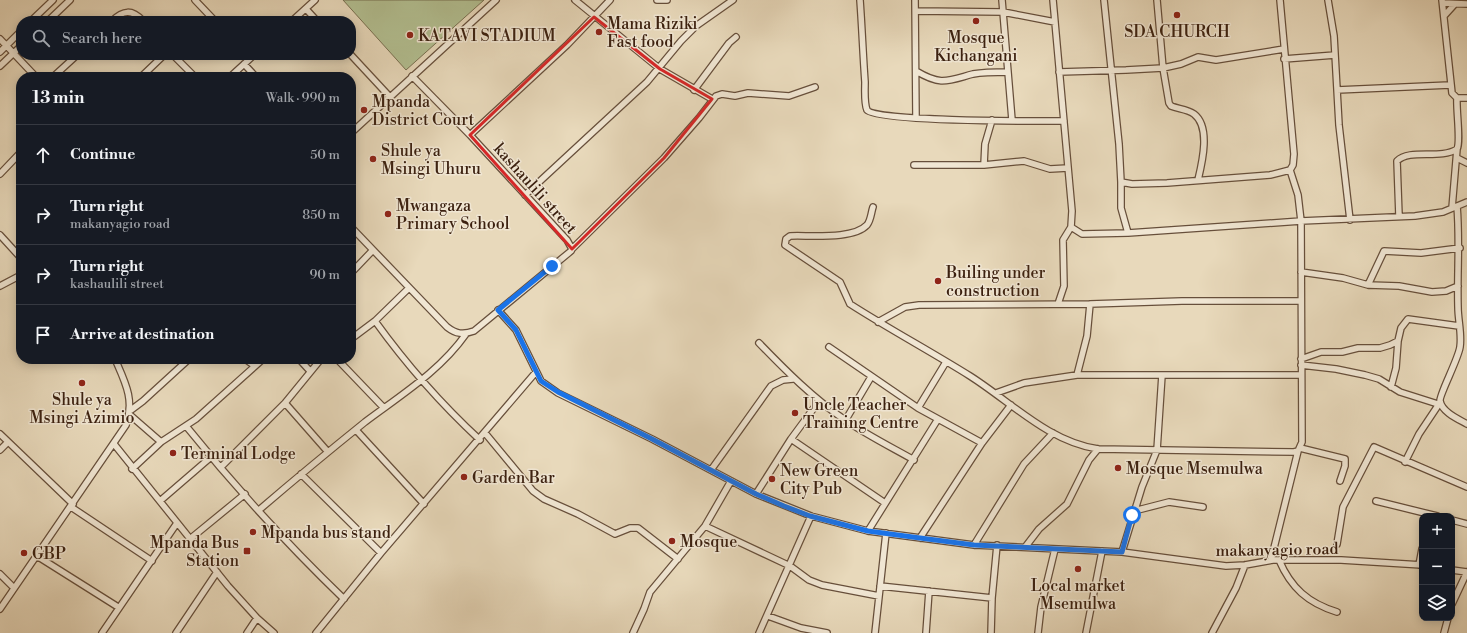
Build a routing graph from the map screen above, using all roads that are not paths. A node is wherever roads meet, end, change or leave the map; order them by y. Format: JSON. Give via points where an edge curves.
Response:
{"nodes":[{"id":1,"x":53,"y":0,"type":"edge"},
{"id":2,"x":70,"y":0,"type":"edge"},
{"id":3,"x":195,"y":0,"type":"edge"},
{"id":4,"x":315,"y":0,"type":"edge"},
{"id":5,"x":496,"y":0,"type":"edge"},
{"id":6,"x":575,"y":0,"type":"edge"},
{"id":7,"x":610,"y":0,"type":"edge"},
{"id":8,"x":657,"y":0,"type":"edge"},
{"id":9,"x":667,"y":0,"type":"edge"},
{"id":10,"x":733,"y":0,"type":"edge"},
{"id":11,"x":860,"y":0,"type":"edge"},
{"id":12,"x":915,"y":0,"type":"edge"},
{"id":13,"x":1002,"y":0,"type":"edge"},
{"id":14,"x":1053,"y":0,"type":"edge"},
{"id":15,"x":1104,"y":0,"type":"edge"},
{"id":16,"x":1157,"y":0,"type":"edge"},
{"id":17,"x":1280,"y":0,"type":"edge"},
{"id":18,"x":1328,"y":0,"type":"edge"},
{"id":19,"x":1442,"y":1,"type":"edge"},
{"id":20,"x":1467,"y":4,"type":"edge"},
{"id":21,"x":1454,"y":5,"type":"junction"},
{"id":22,"x":306,"y":9,"type":"junction"},
{"id":23,"x":916,"y":11,"type":"junction"},
{"id":24,"x":1003,"y":12,"type":"junction"},
{"id":25,"x":36,"y":16,"type":"edge"},
{"id":26,"x":53,"y":16,"type":"edge"},
{"id":27,"x":118,"y":16,"type":"edge"},
{"id":28,"x":136,"y":16,"type":"edge"},
{"id":29,"x":210,"y":16,"type":"edge"},
{"id":30,"x":298,"y":16,"type":"edge"},
{"id":31,"x":313,"y":16,"type":"edge"},
{"id":32,"x":1444,"y":16,"type":"junction"},
{"id":33,"x":594,"y":17,"type":"junction"},
{"id":34,"x":1055,"y":22,"type":"junction"},
{"id":35,"x":16,"y":36,"type":"edge"},
{"id":36,"x":736,"y":37,"type":"dead end"},
{"id":37,"x":0,"y":39,"type":"edge"},
{"id":38,"x":6,"y":46,"type":"junction"},
{"id":39,"x":1284,"y":49,"type":"junction"},
{"id":40,"x":16,"y":51,"type":"edge"},
{"id":41,"x":0,"y":52,"type":"edge"},
{"id":42,"x":13,"y":54,"type":"junction"},
{"id":43,"x":1335,"y":55,"type":"junction"},
{"id":44,"x":16,"y":57,"type":"edge"},
{"id":45,"x":1284,"y":59,"type":"junction"},
{"id":46,"x":19,"y":60,"type":"edge"},
{"id":47,"x":72,"y":60,"type":"edge"},
{"id":48,"x":159,"y":60,"type":"edge"},
{"id":49,"x":178,"y":60,"type":"edge"},
{"id":50,"x":248,"y":60,"type":"edge"},
{"id":51,"x":356,"y":60,"type":"edge"},
{"id":52,"x":244,"y":64,"type":"junction"},
{"id":53,"x":0,"y":66,"type":"edge"},
{"id":54,"x":1163,"y":68,"type":"junction"},
{"id":55,"x":660,"y":69,"type":"junction"},
{"id":56,"x":1111,"y":70,"type":"junction"},
{"id":57,"x":916,"y":71,"type":"junction"},
{"id":58,"x":31,"y":72,"type":"edge"},
{"id":59,"x":59,"y":72,"type":"edge"},
{"id":60,"x":146,"y":72,"type":"edge"},
{"id":61,"x":190,"y":72,"type":"edge"},
{"id":62,"x":235,"y":72,"type":"edge"},
{"id":63,"x":251,"y":72,"type":"edge"},
{"id":64,"x":1008,"y":72,"type":"junction"},
{"id":65,"x":1059,"y":72,"type":"junction"},
{"id":66,"x":412,"y":76,"type":"junction"},
{"id":67,"x":1450,"y":85,"type":"junction"},
{"id":68,"x":815,"y":87,"type":"dead end"},
{"id":69,"x":694,"y":90,"type":"junction"},
{"id":70,"x":1337,"y":90,"type":"junction"},
{"id":71,"x":390,"y":96,"type":"junction"},
{"id":72,"x":1457,"y":98,"type":"junction"},
{"id":73,"x":1467,"y":98,"type":"edge"},
{"id":74,"x":712,"y":99,"type":"junction"},
{"id":75,"x":916,"y":118,"type":"junction"},
{"id":76,"x":992,"y":120,"type":"junction"},
{"id":77,"x":1012,"y":120,"type":"junction"},
{"id":78,"x":1064,"y":121,"type":"junction"},
{"id":79,"x":356,"y":128,"type":"edge"},
{"id":80,"x":470,"y":134,"type":"junction"},
{"id":81,"x":1458,"y":149,"type":"junction"},
{"id":82,"x":16,"y":157,"type":"edge"},
{"id":83,"x":1457,"y":158,"type":"junction"},
{"id":84,"x":1467,"y":163,"type":"edge"},
{"id":85,"x":914,"y":165,"type":"dead end"},
{"id":86,"x":984,"y":165,"type":"junction"},
{"id":87,"x":1068,"y":168,"type":"junction"},
{"id":88,"x":1290,"y":170,"type":"junction"},
{"id":89,"x":0,"y":174,"type":"edge"},
{"id":90,"x":1198,"y":180,"type":"junction"},
{"id":91,"x":1121,"y":182,"type":"junction"},
{"id":92,"x":525,"y":195,"type":"junction"},
{"id":93,"x":1467,"y":202,"type":"edge"},
{"id":94,"x":873,"y":207,"type":"dead end"},
{"id":95,"x":1455,"y":207,"type":"junction"},
{"id":96,"x":1399,"y":216,"type":"junction"},
{"id":97,"x":1350,"y":220,"type":"junction"},
{"id":98,"x":1301,"y":221,"type":"junction"},
{"id":99,"x":1071,"y":227,"type":"junction"},
{"id":100,"x":356,"y":232,"type":"edge"},
{"id":101,"x":1128,"y":233,"type":"junction"},
{"id":102,"x":0,"y":235,"type":"edge"},
{"id":103,"x":1460,"y":248,"type":"junction"},
{"id":104,"x":572,"y":249,"type":"junction"},
{"id":105,"x":373,"y":250,"type":"junction"},
{"id":106,"x":16,"y":253,"type":"edge"},
{"id":107,"x":356,"y":268,"type":"edge"},
{"id":108,"x":1301,"y":272,"type":"junction"},
{"id":109,"x":16,"y":278,"type":"edge"},
{"id":110,"x":1368,"y":285,"type":"junction"},
{"id":111,"x":0,"y":286,"type":"edge"},
{"id":112,"x":1458,"y":286,"type":"junction"},
{"id":113,"x":409,"y":288,"type":"junction"},
{"id":114,"x":1300,"y":301,"type":"junction"},
{"id":115,"x":1058,"y":304,"type":"junction"},
{"id":116,"x":1090,"y":304,"type":"junction"},
{"id":117,"x":498,"y":310,"type":"junction"},
{"id":118,"x":375,"y":321,"type":"junction"},
{"id":119,"x":878,"y":322,"type":"junction"},
{"id":120,"x":1459,"y":326,"type":"junction"},
{"id":121,"x":466,"y":334,"type":"junction"},
{"id":122,"x":356,"y":335,"type":"edge"},
{"id":123,"x":1398,"y":341,"type":"junction"},
{"id":124,"x":759,"y":343,"type":"dead end"},
{"id":125,"x":829,"y":347,"type":"dead end"},
{"id":126,"x":946,"y":362,"type":"junction"},
{"id":127,"x":1301,"y":362,"type":"junction"},
{"id":128,"x":117,"y":364,"type":"edge"},
{"id":129,"x":184,"y":364,"type":"edge"},
{"id":130,"x":252,"y":364,"type":"edge"},
{"id":131,"x":257,"y":364,"type":"edge"},
{"id":132,"x":304,"y":364,"type":"edge"},
{"id":133,"x":316,"y":364,"type":"edge"},
{"id":134,"x":342,"y":364,"type":"edge"},
{"id":135,"x":255,"y":366,"type":"junction"},
{"id":136,"x":310,"y":371,"type":"junction"},
{"id":137,"x":536,"y":372,"type":"junction"},
{"id":138,"x":1077,"y":375,"type":"junction"},
{"id":139,"x":1301,"y":375,"type":"junction"},
{"id":140,"x":1162,"y":376,"type":"junction"},
{"id":141,"x":871,"y":377,"type":"junction"},
{"id":142,"x":793,"y":380,"type":"junction"},
{"id":143,"x":421,"y":381,"type":"junction"},
{"id":144,"x":1391,"y":387,"type":"junction"},
{"id":145,"x":996,"y":393,"type":"junction"},
{"id":146,"x":819,"y":401,"type":"junction"},
{"id":147,"x":285,"y":403,"type":"junction"},
{"id":148,"x":1440,"y":404,"type":"junction"},
{"id":149,"x":1011,"y":405,"type":"junction"},
{"id":150,"x":384,"y":408,"type":"junction"},
{"id":151,"x":918,"y":408,"type":"junction"},
{"id":152,"x":130,"y":413,"type":"junction"},
{"id":153,"x":938,"y":419,"type":"junction"},
{"id":154,"x":846,"y":421,"type":"junction"},
{"id":155,"x":1467,"y":424,"type":"edge"},
{"id":156,"x":186,"y":426,"type":"junction"},
{"id":157,"x":356,"y":430,"type":"junction"},
{"id":158,"x":485,"y":433,"type":"junction"},
{"id":159,"x":1053,"y":433,"type":"junction"},
{"id":160,"x":0,"y":434,"type":"edge"},
{"id":161,"x":791,"y":439,"type":"junction"},
{"id":162,"x":480,"y":440,"type":"junction"},
{"id":163,"x":8,"y":442,"type":"junction"},
{"id":164,"x":161,"y":442,"type":"junction"},
{"id":165,"x":982,"y":443,"type":"junction"},
{"id":166,"x":114,"y":444,"type":"junction"},
{"id":167,"x":1098,"y":449,"type":"junction"},
{"id":168,"x":1299,"y":449,"type":"junction"},
{"id":169,"x":0,"y":450,"type":"edge"},
{"id":170,"x":1157,"y":450,"type":"junction"},
{"id":171,"x":328,"y":452,"type":"junction"},
{"id":172,"x":211,"y":457,"type":"junction"},
{"id":173,"x":914,"y":460,"type":"junction"},
{"id":174,"x":1405,"y":462,"type":"junction"},
{"id":175,"x":221,"y":467,"type":"junction"},
{"id":176,"x":132,"y":468,"type":"junction"},
{"id":177,"x":711,"y":470,"type":"junction"},
{"id":178,"x":301,"y":474,"type":"junction"},
{"id":179,"x":731,"y":481,"type":"junction"},
{"id":180,"x":1340,"y":482,"type":"dead end"},
{"id":181,"x":1467,"y":487,"type":"edge"},
{"id":182,"x":245,"y":494,"type":"junction"},
{"id":183,"x":756,"y":494,"type":"junction"},
{"id":184,"x":160,"y":501,"type":"junction"},
{"id":185,"x":1376,"y":501,"type":"dead end"},
{"id":186,"x":885,"y":503,"type":"junction"},
{"id":187,"x":424,"y":504,"type":"junction"},
{"id":188,"x":72,"y":505,"type":"junction"},
{"id":189,"x":1203,"y":507,"type":"dead end"},
{"id":190,"x":259,"y":510,"type":"junction"},
{"id":191,"x":1134,"y":510,"type":"junction"},
{"id":192,"x":1422,"y":513,"type":"edge"},
{"id":193,"x":810,"y":516,"type":"junction"},
{"id":194,"x":1455,"y":521,"type":"edge"},
{"id":195,"x":177,"y":524,"type":"junction"},
{"id":196,"x":1467,"y":524,"type":"edge"},
{"id":197,"x":705,"y":526,"type":"junction"},
{"id":198,"x":868,"y":531,"type":"junction"},
{"id":199,"x":886,"y":533,"type":"junction"},
{"id":200,"x":920,"y":538,"type":"junction"},
{"id":201,"x":190,"y":539,"type":"junction"},
{"id":202,"x":1337,"y":544,"type":"dead end"},
{"id":203,"x":974,"y":545,"type":"junction"},
{"id":204,"x":997,"y":545,"type":"junction"},
{"id":205,"x":1026,"y":546,"type":"junction"},
{"id":206,"x":1055,"y":549,"type":"junction"},
{"id":207,"x":1102,"y":551,"type":"junction"},
{"id":208,"x":381,"y":552,"type":"junction"},
{"id":209,"x":1122,"y":552,"type":"junction"},
{"id":210,"x":37,"y":556,"type":"junction"},
{"id":211,"x":678,"y":559,"type":"junction"},
{"id":212,"x":1271,"y":560,"type":"junction"},
{"id":213,"x":1279,"y":560,"type":"junction"},
{"id":214,"x":152,"y":561,"type":"junction"},
{"id":215,"x":1419,"y":565,"type":"edge"},
{"id":216,"x":790,"y":566,"type":"junction"},
{"id":217,"x":1245,"y":566,"type":"junction"},
{"id":218,"x":1455,"y":570,"type":"edge"},
{"id":219,"x":217,"y":572,"type":"junction"},
{"id":220,"x":1467,"y":572,"type":"edge"},
{"id":221,"x":0,"y":574,"type":"edge"},
{"id":222,"x":880,"y":586,"type":"junction"},
{"id":223,"x":14,"y":588,"type":"junction"},
{"id":224,"x":929,"y":591,"type":"junction"},
{"id":225,"x":879,"y":596,"type":"junction"},
{"id":226,"x":992,"y":598,"type":"junction"},
{"id":227,"x":1455,"y":598,"type":"edge"},
{"id":228,"x":344,"y":599,"type":"junction"},
{"id":229,"x":118,"y":607,"type":"junction"},
{"id":230,"x":0,"y":609,"type":"edge"},
{"id":231,"x":1337,"y":612,"type":"dead end"},
{"id":232,"x":768,"y":616,"type":"junction"},
{"id":233,"x":257,"y":618,"type":"junction"},
{"id":234,"x":1447,"y":621,"type":"edge"},
{"id":235,"x":102,"y":633,"type":"edge"},
{"id":236,"x":176,"y":633,"type":"edge"},
{"id":237,"x":247,"y":633,"type":"edge"},
{"id":238,"x":274,"y":633,"type":"edge"},
{"id":239,"x":316,"y":633,"type":"edge"},
{"id":240,"x":633,"y":633,"type":"edge"},
{"id":241,"x":759,"y":633,"type":"edge"},
{"id":242,"x":827,"y":633,"type":"edge"},
{"id":243,"x":875,"y":633,"type":"edge"},
{"id":244,"x":926,"y":633,"type":"edge"},
{"id":245,"x":991,"y":633,"type":"edge"},
{"id":246,"x":1038,"y":633,"type":"edge"},
{"id":247,"x":1086,"y":633,"type":"edge"},
{"id":248,"x":1212,"y":633,"type":"edge"},
{"id":249,"x":1444,"y":633,"type":"edge"}],
"edges":[{"from":1,"to":25,"type":"street"},
{"from":2,"to":26,"type":"street"},
{"from":3,"to":29,"type":"street"},
{"from":4,"to":22,"type":"street"},
{"from":5,"to":66,"type":"street"},
{"from":6,"to":33,"type":"street"},
{"from":7,"to":33,"type":"street"},
{"from":8,"to":9,"type":"street"},
{"from":10,"to":55,"type":"street","via":[[696,26]]},
{"from":11,"to":75,"type":"street","via":[[867,109],[871,113],[886,116]]},
{"from":12,"to":23,"type":"street"},
{"from":13,"to":24,"type":"street"},
{"from":14,"to":34,"type":"street"},
{"from":15,"to":56,"type":"street"},
{"from":16,"to":54,"type":"street"},
{"from":17,"to":39,"type":"street"},
{"from":18,"to":43,"type":"street"},
{"from":19,"to":21,"type":"street"},
{"from":19,"to":32,"type":"street"},
{"from":20,"to":21,"type":"street"},
{"from":21,"to":32,"type":"street"},
{"from":22,"to":30,"type":"street"},
{"from":22,"to":31,"type":"street"},
{"from":23,"to":24,"type":"street"},
{"from":23,"to":57,"type":"street"},
{"from":24,"to":34,"type":"street"},
{"from":24,"to":64,"type":"street"},
{"from":27,"to":28,"type":"street","via":[[126,12]]},
{"from":32,"to":67,"type":"street"},
{"from":33,"to":55,"type":"street"},
{"from":33,"to":80,"type":"street","via":[[561,51]]},
{"from":34,"to":65,"type":"street"},
{"from":35,"to":38,"type":"street"},
{"from":36,"to":69,"type":"street"},
{"from":37,"to":38,"type":"street"},
{"from":38,"to":41,"type":"street"},
{"from":38,"to":42,"type":"street"},
{"from":39,"to":45,"type":"street"},
{"from":39,"to":54,"type":"street","via":[[1216,60],[1198,56],[1181,64]]},
{"from":40,"to":42,"type":"street"},
{"from":42,"to":44,"type":"street"},
{"from":42,"to":53,"type":"street"},
{"from":43,"to":45,"type":"street"},
{"from":43,"to":70,"type":"street"},
{"from":45,"to":88,"type":"street","via":[[1294,154]]},
{"from":46,"to":58,"type":"street"},
{"from":47,"to":59,"type":"street"},
{"from":48,"to":60,"type":"street"},
{"from":49,"to":61,"type":"street"},
{"from":50,"to":52,"type":"street"},
{"from":51,"to":71,"type":"street"},
{"from":52,"to":62,"type":"street"},
{"from":52,"to":63,"type":"street"},
{"from":54,"to":56,"type":"street"},
{"from":54,"to":90,"type":"street","via":[[1169,105],[1194,114],[1202,126],[1204,152]]},
{"from":55,"to":69,"type":"street"},
{"from":55,"to":92,"type":"street"},
{"from":56,"to":65,"type":"street"},
{"from":56,"to":91,"type":"street"},
{"from":57,"to":64,"type":"street","via":[[935,80],[950,81],[974,74]]},
{"from":57,"to":75,"type":"street"},
{"from":64,"to":77,"type":"street"},
{"from":65,"to":78,"type":"street"},
{"from":66,"to":71,"type":"street"},
{"from":66,"to":80,"type":"street","name":"kashaulili street"},
{"from":67,"to":70,"type":"street"},
{"from":67,"to":72,"type":"street","via":[[1452,93]]},
{"from":68,"to":74,"type":"street","via":[[789,96],[745,93],[731,96],[722,94]]},
{"from":69,"to":74,"type":"street"},
{"from":70,"to":97,"type":"street"},
{"from":71,"to":79,"type":"street"},
{"from":72,"to":73,"type":"street"},
{"from":72,"to":81,"type":"street","via":[[1456,113],[1460,140]]},
{"from":74,"to":104,"type":"street","via":[[664,158]]},
{"from":75,"to":76,"type":"street"},
{"from":76,"to":77,"type":"street"},
{"from":76,"to":86,"type":"street","via":[[985,144]]},
{"from":77,"to":78,"type":"street"},
{"from":78,"to":87,"type":"street"},
{"from":80,"to":92,"type":"street","name":"kashaulili street"},
{"from":81,"to":83,"type":"street"},
{"from":81,"to":96,"type":"street","via":[[1441,155],[1404,156],[1397,161]]},
{"from":82,"to":89,"type":"street"},
{"from":83,"to":84,"type":"street"},
{"from":83,"to":95,"type":"street"},
{"from":85,"to":86,"type":"street"},
{"from":86,"to":87,"type":"street","via":[[1024,161],[1050,169]]},
{"from":87,"to":99,"type":"street"},
{"from":88,"to":90,"type":"street","via":[[1270,175]]},
{"from":88,"to":98,"type":"street","via":[[1298,195]]},
{"from":90,"to":91,"type":"street","via":[[1132,184]]},
{"from":91,"to":101,"type":"street","via":[[1121,208]]},
{"from":92,"to":104,"type":"street","name":"kashaulili street","via":[[567,240]]},
{"from":93,"to":95,"type":"street"},
{"from":94,"to":119,"type":"street","via":[[867,225],[859,230],[827,236],[790,236],[785,242],[787,246],[840,282],[850,304]]},
{"from":95,"to":96,"type":"street","via":[[1434,214]]},
{"from":95,"to":103,"type":"street"},
{"from":96,"to":97,"type":"street"},
{"from":97,"to":98,"type":"street"},
{"from":98,"to":101,"type":"street"},
{"from":98,"to":108,"type":"street"},
{"from":99,"to":101,"type":"street","via":[[1082,234]]},
{"from":99,"to":115,"type":"street","via":[[1063,240],[1064,286]]},
{"from":100,"to":105,"type":"street"},
{"from":102,"to":106,"type":"street"},
{"from":103,"to":110,"type":"street","via":[[1421,253],[1384,251]]},
{"from":103,"to":112,"type":"street"},
{"from":104,"to":117,"type":"street","name":"kashaulili street"},
{"from":105,"to":107,"type":"street"},
{"from":105,"to":113,"type":"street"},
{"from":108,"to":110,"type":"street","via":[[1343,278]]},
{"from":108,"to":114,"type":"street"},
{"from":109,"to":111,"type":"street"},
{"from":110,"to":112,"type":"street","via":[[1399,286],[1432,292],[1446,291]]},
{"from":112,"to":120,"type":"street"},
{"from":113,"to":118,"type":"street"},
{"from":113,"to":121,"type":"street","via":[[447,327],[454,332]]},
{"from":114,"to":116,"type":"street"},
{"from":114,"to":127,"type":"street"},
{"from":115,"to":116,"type":"street"},
{"from":115,"to":119,"type":"street","via":[[919,305],[905,307]]},
{"from":116,"to":138,"type":"street","via":[[1087,336]]},
{"from":117,"to":121,"type":"street","via":[[474,331]]},
{"from":117,"to":137,"type":"street","name":"makanyagio road","via":[[516,330]]},
{"from":118,"to":122,"type":"street"},
{"from":118,"to":143,"type":"street"},
{"from":119,"to":126,"type":"street"},
{"from":120,"to":123,"type":"street","via":[[1408,319],[1401,328]]},
{"from":120,"to":148,"type":"street","via":[[1460,347],[1450,378],[1440,395]]},
{"from":121,"to":143,"type":"street","via":[[456,348]]},
{"from":123,"to":127,"type":"street","via":[[1380,348],[1321,352]]},
{"from":123,"to":144,"type":"street","via":[[1396,368]]},
{"from":124,"to":142,"type":"street"},
{"from":125,"to":141,"type":"street"},
{"from":126,"to":145,"type":"street"},
{"from":126,"to":151,"type":"street"},
{"from":127,"to":139,"type":"street"},
{"from":127,"to":144,"type":"street","via":[[1365,375],[1379,379]]},
{"from":128,"to":152,"type":"street","via":[[128,393]]},
{"from":129,"to":152,"type":"street"},
{"from":130,"to":135,"type":"street"},
{"from":131,"to":135,"type":"street"},
{"from":132,"to":136,"type":"street"},
{"from":133,"to":136,"type":"street"},
{"from":134,"to":150,"type":"street"},
{"from":135,"to":156,"type":"street"},
{"from":136,"to":147,"type":"street"},
{"from":137,"to":158,"type":"street"},
{"from":137,"to":177,"type":"street","name":"makanyagio road","via":[[541,381],[558,392]]},
{"from":138,"to":140,"type":"street"},
{"from":138,"to":145,"type":"street","via":[[1024,383]]},
{"from":139,"to":140,"type":"street"},
{"from":139,"to":168,"type":"street","via":[[1302,442]]},
{"from":140,"to":170,"type":"street"},
{"from":141,"to":151,"type":"street"},
{"from":141,"to":154,"type":"street"},
{"from":142,"to":146,"type":"street"},
{"from":142,"to":177,"type":"street","via":[[783,380],[771,386]]},
{"from":143,"to":150,"type":"street"},
{"from":143,"to":162,"type":"street","via":[[447,410]]},
{"from":144,"to":148,"type":"street","via":[[1406,395]]},
{"from":145,"to":149,"type":"street"},
{"from":146,"to":154,"type":"street"},
{"from":146,"to":161,"type":"street"},
{"from":147,"to":171,"type":"street"},
{"from":147,"to":175,"type":"street"},
{"from":148,"to":155,"type":"street"},
{"from":148,"to":174,"type":"street","via":[[1419,434]]},
{"from":149,"to":159,"type":"street"},
{"from":149,"to":165,"type":"street"},
{"from":150,"to":157,"type":"street"},
{"from":151,"to":153,"type":"street"},
{"from":152,"to":164,"type":"street"},
{"from":152,"to":166,"type":"street"},
{"from":153,"to":165,"type":"street"},
{"from":153,"to":173,"type":"street"},
{"from":154,"to":173,"type":"street"},
{"from":156,"to":164,"type":"street"},
{"from":156,"to":172,"type":"street"},
{"from":157,"to":171,"type":"street"},
{"from":157,"to":187,"type":"street"},
{"from":158,"to":162,"type":"street"},
{"from":158,"to":211,"type":"street","via":[[538,495],[612,534],[638,528]]},
{"from":159,"to":167,"type":"street","via":[[1081,446]]},
{"from":159,"to":203,"type":"street","via":[[1024,464]]},
{"from":160,"to":163,"type":"street"},
{"from":161,"to":183,"type":"street"},
{"from":161,"to":186,"type":"street"},
{"from":162,"to":187,"type":"street"},
{"from":163,"to":169,"type":"street"},
{"from":163,"to":188,"type":"street"},
{"from":164,"to":176,"type":"street"},
{"from":165,"to":200,"type":"street"},
{"from":166,"to":176,"type":"street"},
{"from":166,"to":188,"type":"street"},
{"from":167,"to":170,"type":"street"},
{"from":167,"to":205,"type":"street","via":[[1089,460],[1067,504],[1039,529]]},
{"from":168,"to":170,"type":"street","via":[[1285,452]]},
{"from":168,"to":180,"type":"street","via":[[1345,459]]},
{"from":168,"to":212,"type":"street"},
{"from":170,"to":191,"type":"street"},
{"from":171,"to":178,"type":"street"},
{"from":172,"to":175,"type":"street"},
{"from":172,"to":184,"type":"street"},
{"from":173,"to":186,"type":"street"},
{"from":174,"to":181,"type":"street"},
{"from":174,"to":202,"type":"street","via":[[1377,447],[1371,450],[1343,507]]},
{"from":175,"to":182,"type":"street"},
{"from":176,"to":184,"type":"street"},
{"from":177,"to":179,"type":"street","name":"makanyagio road"},
{"from":178,"to":190,"type":"street"},
{"from":178,"to":208,"type":"street"},
{"from":179,"to":183,"type":"street","name":"makanyagio road"},
{"from":179,"to":197,"type":"street"},
{"from":182,"to":190,"type":"street"},
{"from":182,"to":201,"type":"street"},
{"from":183,"to":193,"type":"street","name":"makanyagio road"},
{"from":184,"to":195,"type":"street"},
{"from":185,"to":192,"type":"street"},
{"from":186,"to":198,"type":"street"},
{"from":187,"to":208,"type":"street"},
{"from":188,"to":210,"type":"street"},
{"from":188,"to":214,"type":"street"},
{"from":189,"to":191,"type":"street","via":[[1169,502]]},
{"from":190,"to":228,"type":"street"},
{"from":191,"to":209,"type":"street"},
{"from":193,"to":198,"type":"street","name":"makanyagio road"},
{"from":193,"to":216,"type":"street"},
{"from":194,"to":196,"type":"street"},
{"from":195,"to":201,"type":"street"},
{"from":195,"to":214,"type":"street"},
{"from":197,"to":211,"type":"street"},
{"from":197,"to":216,"type":"street"},
{"from":198,"to":199,"type":"street","name":"makanyagio road"},
{"from":199,"to":200,"type":"street","name":"makanyagio road"},
{"from":199,"to":222,"type":"street"},
{"from":200,"to":203,"type":"street","name":"makanyagio road"},
{"from":201,"to":219,"type":"street"},
{"from":203,"to":204,"type":"street","name":"makanyagio road"},
{"from":204,"to":205,"type":"street","name":"makanyagio road"},
{"from":204,"to":226,"type":"street"},
{"from":205,"to":206,"type":"street","name":"makanyagio road"},
{"from":206,"to":207,"type":"street","name":"makanyagio road"},
{"from":206,"to":246,"type":"street","via":[[1041,607]]},
{"from":207,"to":209,"type":"street","name":"makanyagio road"},
{"from":207,"to":247,"type":"street"},
{"from":208,"to":228,"type":"street"},
{"from":209,"to":217,"type":"street","name":"makanyagio road","via":[[1226,566]]},
{"from":210,"to":223,"type":"street"},
{"from":210,"to":229,"type":"street"},
{"from":211,"to":240,"type":"street","via":[[650,592]]},
{"from":212,"to":213,"type":"street","name":"makanyagio road"},
{"from":212,"to":217,"type":"street","name":"makanyagio road"},
{"from":213,"to":215,"type":"street","name":"makanyagio road","via":[[1340,560]]},
{"from":213,"to":231,"type":"street","via":[[1285,574],[1298,591],[1325,608]]},
{"from":214,"to":229,"type":"street"},
{"from":216,"to":225,"type":"street","via":[[809,580],[822,585]]},
{"from":216,"to":232,"type":"street"},
{"from":217,"to":248,"type":"street"},
{"from":218,"to":220,"type":"street"},
{"from":219,"to":233,"type":"street"},
{"from":219,"to":236,"type":"street"},
{"from":220,"to":227,"type":"street"},
{"from":221,"to":223,"type":"street"},
{"from":222,"to":224,"type":"street"},
{"from":222,"to":225,"type":"street"},
{"from":223,"to":230,"type":"street"},
{"from":224,"to":226,"type":"street"},
{"from":224,"to":244,"type":"street"},
{"from":225,"to":243,"type":"street"},
{"from":226,"to":245,"type":"street"},
{"from":228,"to":239,"type":"street"},
{"from":229,"to":235,"type":"street"},
{"from":232,"to":241,"type":"street"},
{"from":232,"to":242,"type":"street","via":[[801,628]]},
{"from":233,"to":237,"type":"street"},
{"from":233,"to":238,"type":"street"},
{"from":234,"to":249,"type":"street"}]}
